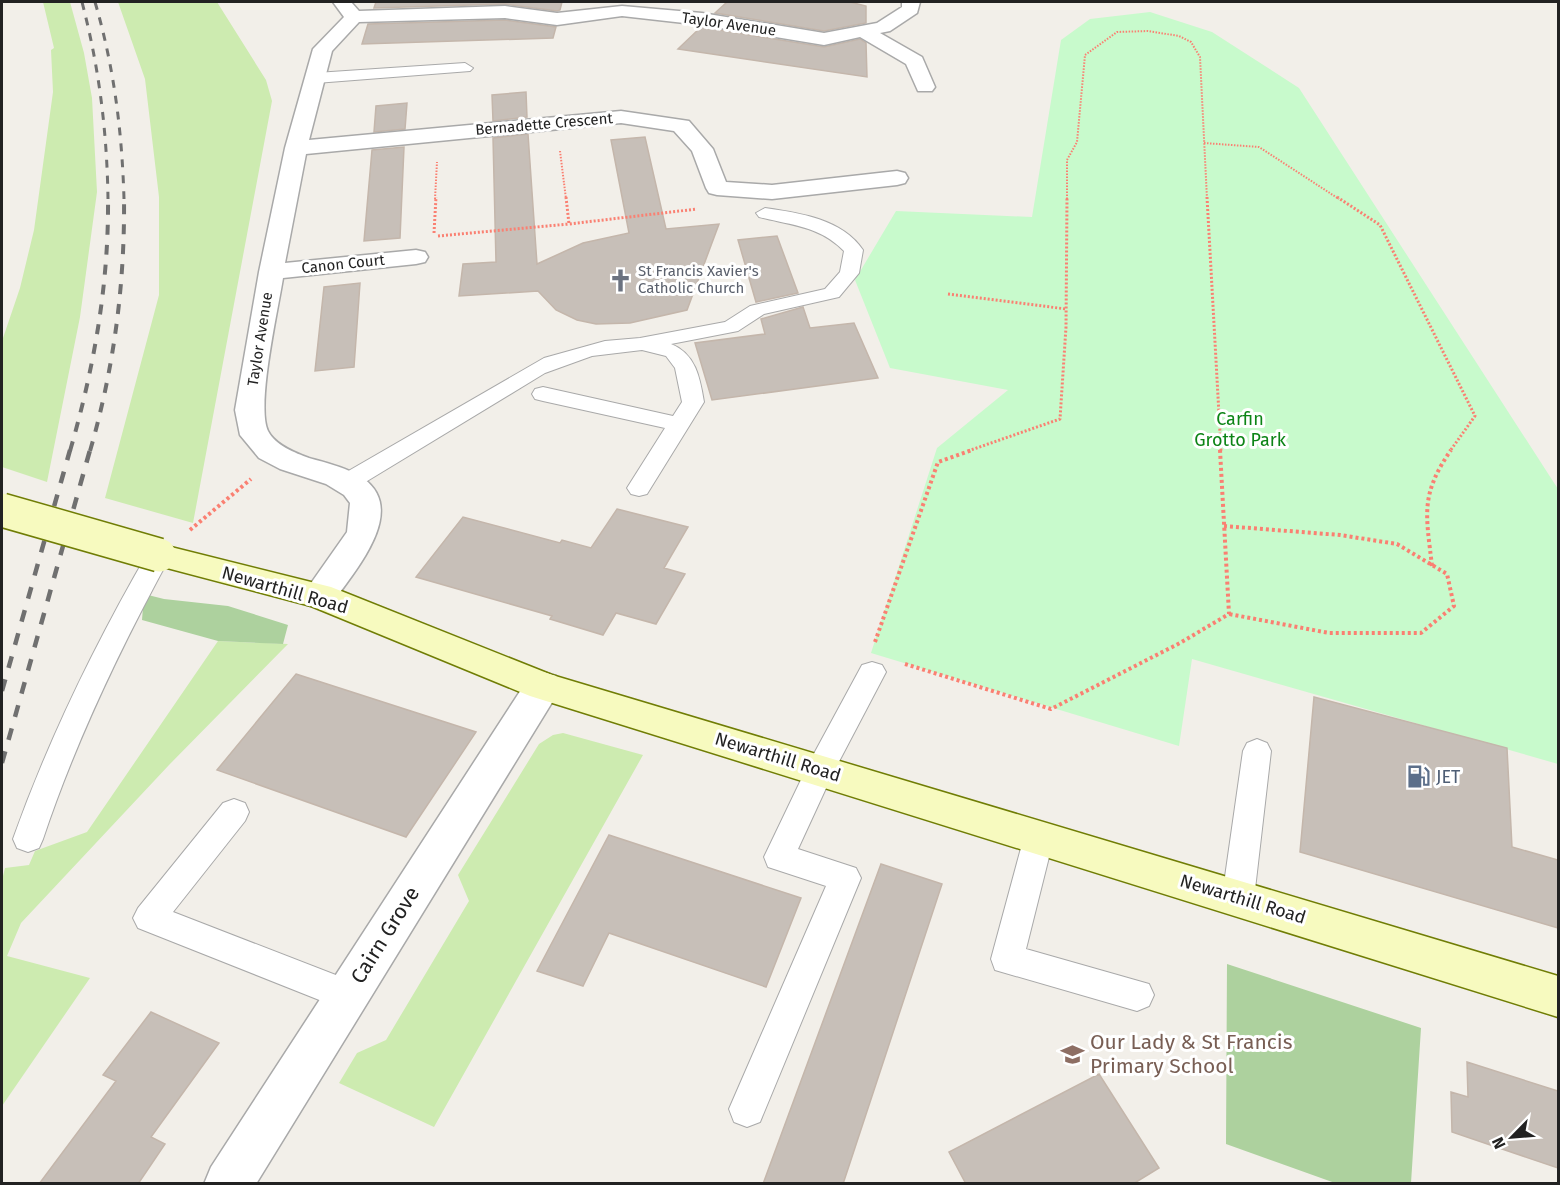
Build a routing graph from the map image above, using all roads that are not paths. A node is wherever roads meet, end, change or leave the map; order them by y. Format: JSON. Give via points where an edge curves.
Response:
{"nodes":[{"id":1,"x":911,"y":2,"type":"edge"},
{"id":2,"x":508,"y":7,"type":"edge"},
{"id":3,"x":348,"y":9,"type":"edge"},
{"id":4,"x":705,"y":10,"type":"edge"},
{"id":5,"x":862,"y":31,"type":"junction"},
{"id":6,"x":465,"y":68,"type":"dead end"},
{"id":7,"x":316,"y":78,"type":"junction"},
{"id":8,"x":925,"y":87,"type":"dead end"},
{"id":9,"x":296,"y":148,"type":"junction"},
{"id":10,"x":897,"y":178,"type":"dead end"},
{"id":11,"x":765,"y":213,"type":"dead end"},
{"id":12,"x":416,"y":257,"type":"dead end"},
{"id":13,"x":271,"y":272,"type":"junction"},
{"id":14,"x":644,"y":342,"type":"junction"},
{"id":15,"x":543,"y":394,"type":"dead end"},
{"id":16,"x":679,"y":424,"type":"junction"},
{"id":17,"x":346,"y":483,"type":"junction"},
{"id":18,"x":639,"y":488,"type":"dead end"},
{"id":19,"x":2,"y":510,"type":"edge"},
{"id":20,"x":159,"y":555,"type":"junction"},
{"id":21,"x":319,"y":596,"type":"junction"},
{"id":22,"x":871,"y":663,"type":"road end"},
{"id":23,"x":543,"y":686,"type":"junction"},
{"id":24,"x":1257,"y":751,"type":"dead end"},
{"id":25,"x":820,"y":770,"type":"junction"},
{"id":26,"x":234,"y":812,"type":"dead end"},
{"id":27,"x":1040,"y":837,"type":"junction"},
{"id":28,"x":28,"y":839,"type":"dead end"},
{"id":29,"x":1238,"y":898,"type":"junction"},
{"id":30,"x":1137,"y":994,"type":"dead end"},
{"id":31,"x":347,"y":995,"type":"junction"},
{"id":32,"x":1558,"y":997,"type":"edge"},
{"id":33,"x":747,"y":1109,"type":"dead end"},
{"id":34,"x":228,"y":1184,"type":"edge"}],
"edges":[{"from":1,"to":5,"type":"street","name":"Taylor Avenue","via":[[911,9],[883,27]]},
{"from":2,"to":3,"type":"street","name":"Taylor Avenue"},
{"from":2,"to":4,"type":"street","name":"Taylor Avenue","via":[[557,19],[622,11]]},
{"from":3,"to":7,"type":"street","name":"Taylor Avenue","via":[[323,49]]},
{"from":4,"to":5,"type":"street","name":"Taylor Avenue","via":[[824,39]]},
{"from":5,"to":8,"type":"street","via":[[915,61]]},
{"from":6,"to":7,"type":"lane"},
{"from":7,"to":9,"type":"street","name":"Taylor Avenue"},
{"from":9,"to":10,"type":"street","name":"Bernadette Crescent","via":[[621,117],[681,126],[702,149],[717,189],[771,192]]},
{"from":9,"to":13,"type":"street","name":"Taylor Avenue"},
{"from":11,"to":14,"type":"lane","via":[[799,218],[846,240],[854,250],[849,273],[832,293],[757,310],[731,327]]},
{"from":12,"to":13,"type":"street","name":"Canon Court"},
{"from":13,"to":17,"type":"street","name":"Taylor Avenue","via":[[248,426],[258,442],[277,458],[334,474]]},
{"from":14,"to":16,"type":"lane","via":[[674,352],[687,369],[693,402]]},
{"from":14,"to":17,"type":"lane","via":[[570,354],[538,368]]},
{"from":15,"to":16,"type":"lane"},
{"from":16,"to":18,"type":"lane"},
{"from":17,"to":21,"type":"street","name":"Taylor Avenue","via":[[362,495],[365,528]]},
{"from":19,"to":20,"type":"main road","name":"Newarthill Road","bridge":true},
{"from":20,"to":21,"type":"main road","name":"Newarthill Road"},
{"from":20,"to":28,"type":"lane","via":[[78,714],[41,798]]},
{"from":21,"to":23,"type":"main road","name":"Newarthill Road"},
{"from":22,"to":25,"type":"lane"},
{"from":23,"to":25,"type":"main road","name":"Newarthill Road"},
{"from":23,"to":31,"type":"street","name":"Cairn Grove"},
{"from":24,"to":29,"type":"lane"},
{"from":25,"to":27,"type":"main road","name":"Newarthill Road"},
{"from":25,"to":33,"type":"lane","via":[[779,857],[845,878]]},
{"from":26,"to":31,"type":"lane","via":[[149,918]]},
{"from":27,"to":29,"type":"main road","name":"Newarthill Road"},
{"from":27,"to":30,"type":"lane","via":[[1007,959]]},
{"from":29,"to":32,"type":"main road","name":"Newarthill Road"},
{"from":31,"to":34,"type":"street","name":"Cairn Grove"}]}
